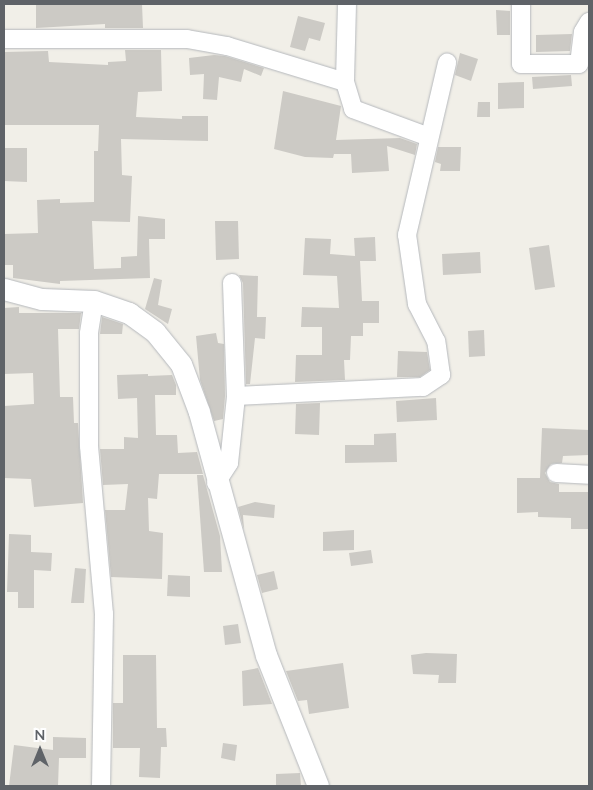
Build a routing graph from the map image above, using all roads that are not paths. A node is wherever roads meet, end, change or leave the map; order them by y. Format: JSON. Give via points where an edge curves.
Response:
{"nodes":[{"id":1,"x":347,"y":4,"type":"edge"},
{"id":2,"x":521,"y":4,"type":"edge"},
{"id":3,"x":589,"y":22,"type":"edge"},
{"id":4,"x":4,"y":39,"type":"edge"},
{"id":5,"x":447,"y":62,"type":"dead end"},
{"id":6,"x":345,"y":82,"type":"junction"},
{"id":7,"x":429,"y":137,"type":"junction"},
{"id":8,"x":232,"y":283,"type":"dead end"},
{"id":9,"x":4,"y":289,"type":"edge"},
{"id":10,"x":94,"y":301,"type":"junction"},
{"id":11,"x":236,"y":396,"type":"junction"},
{"id":12,"x":556,"y":473,"type":"dead end"},
{"id":13,"x":589,"y":475,"type":"edge"},
{"id":14,"x":216,"y":483,"type":"junction"},
{"id":15,"x":101,"y":786,"type":"edge"},
{"id":16,"x":318,"y":786,"type":"edge"}],
"edges":[{"from":1,"to":6,"type":"street"},
{"from":2,"to":3,"type":"street","via":[[521,64],[579,64],[583,32]]},
{"from":4,"to":6,"type":"street","via":[[187,39],[227,46]]},
{"from":5,"to":7,"type":"street"},
{"from":6,"to":7,"type":"street","via":[[353,109]]},
{"from":7,"to":11,"type":"street","via":[[407,236],[416,304],[436,341],[441,375],[424,386]]},
{"from":8,"to":11,"type":"street"},
{"from":9,"to":10,"type":"street","via":[[42,298]]},
{"from":10,"to":14,"type":"street","via":[[129,313],[155,332],[181,364],[199,412]]},
{"from":10,"to":15,"type":"street","via":[[89,334],[89,446],[104,614]]},
{"from":11,"to":14,"type":"street","via":[[229,463]]},
{"from":12,"to":13,"type":"street"},
{"from":14,"to":16,"type":"street","via":[[266,654]]}]}
